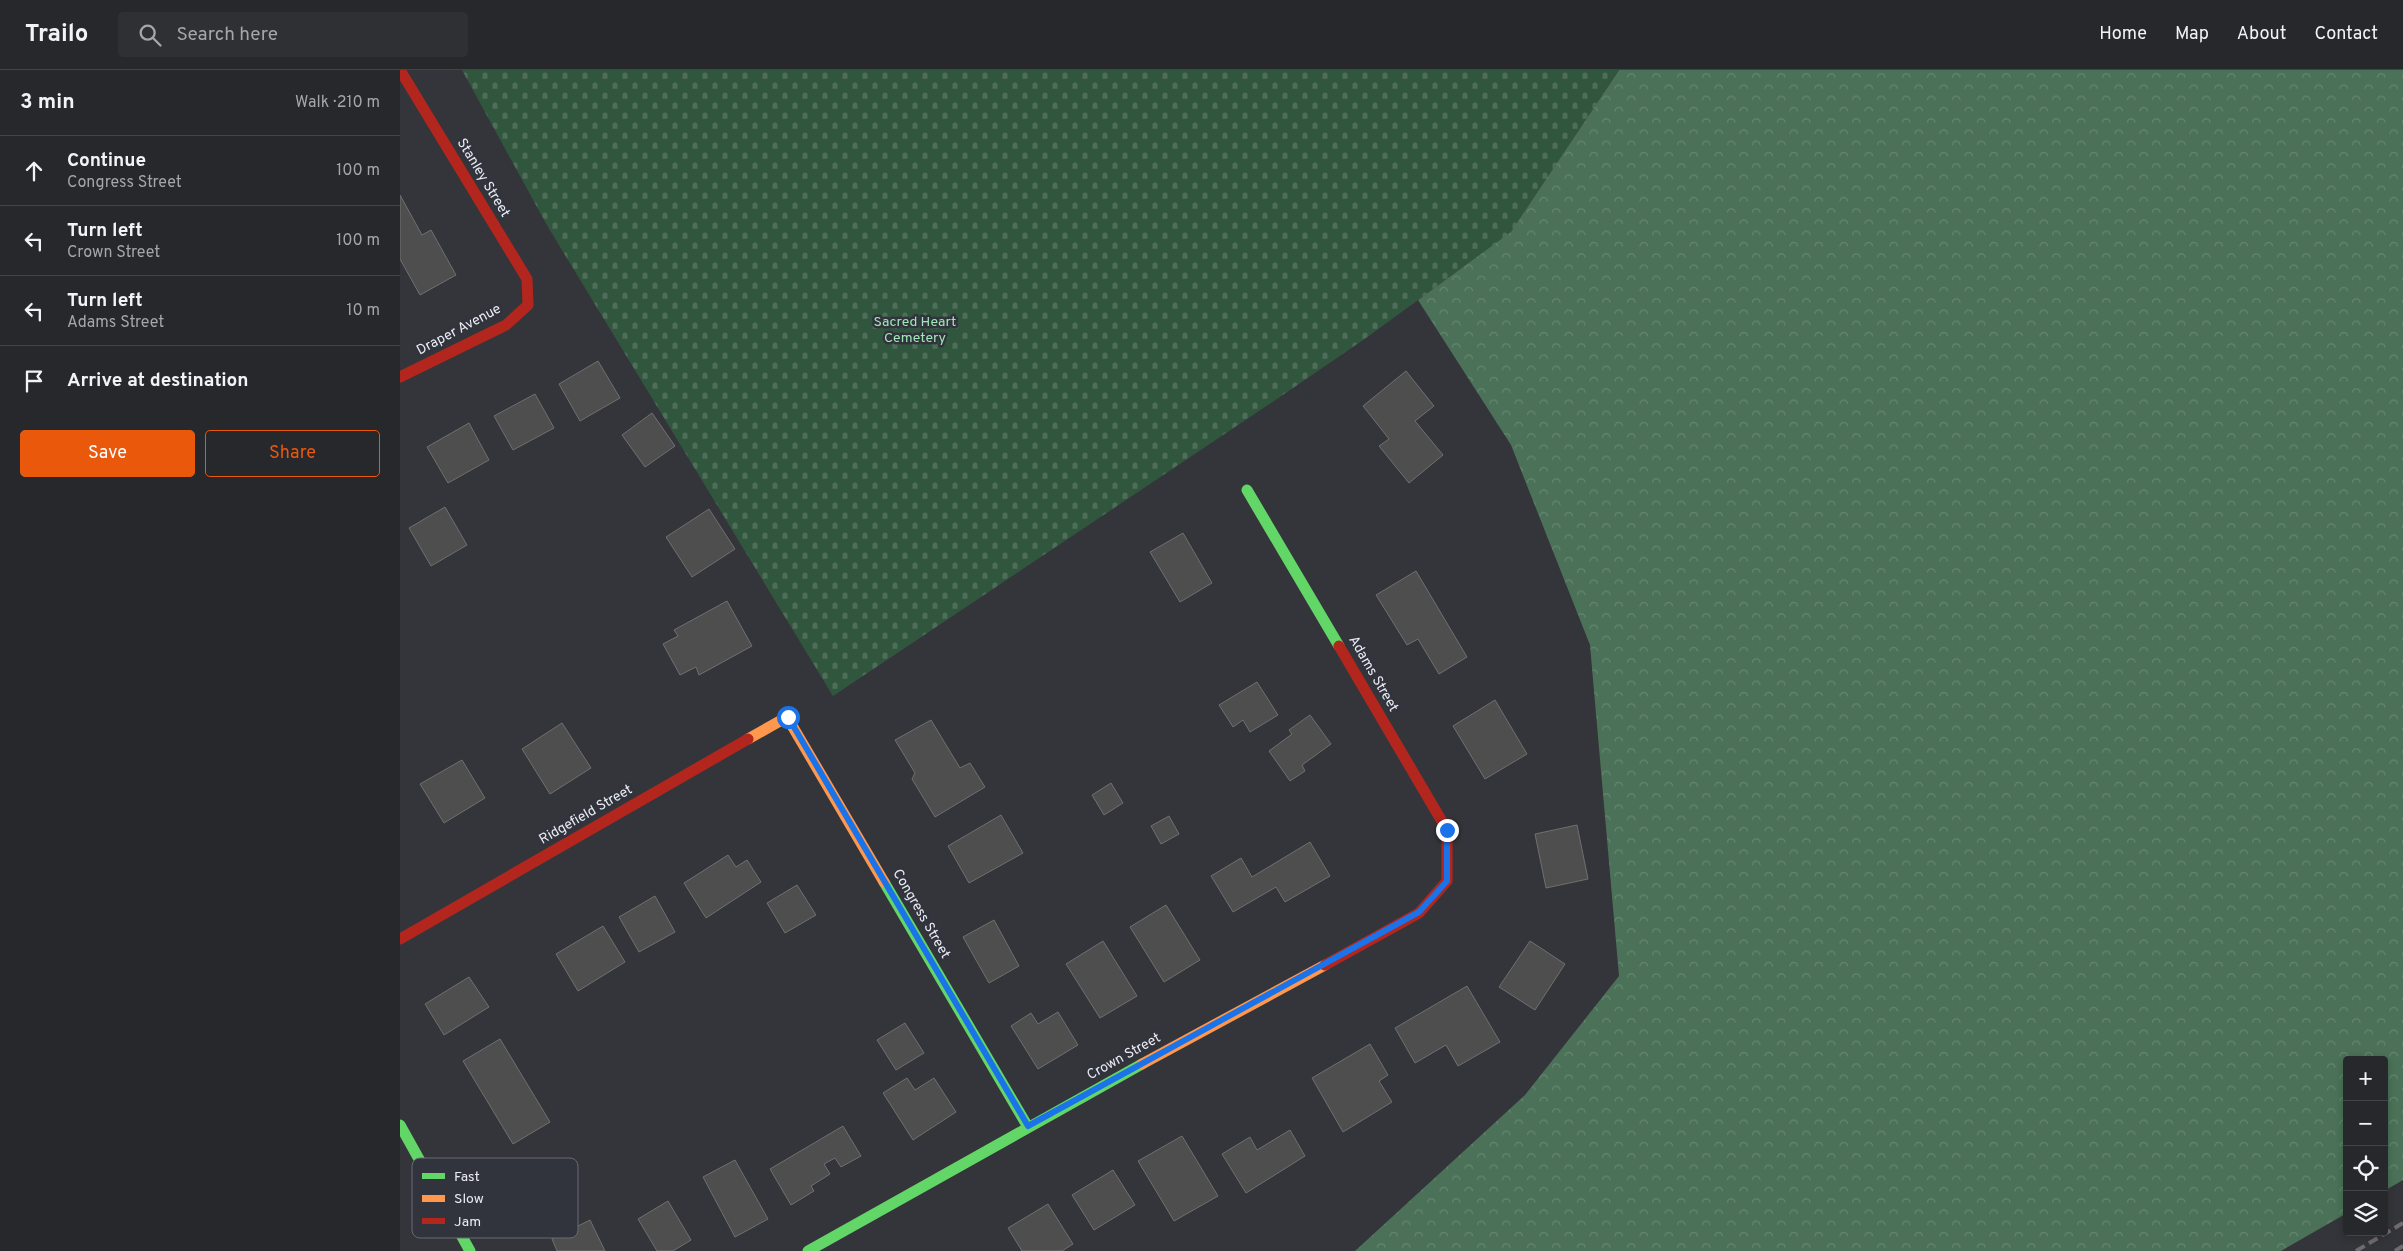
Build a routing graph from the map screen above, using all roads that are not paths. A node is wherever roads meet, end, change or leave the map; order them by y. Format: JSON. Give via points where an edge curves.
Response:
{"nodes":[{"id":1,"x":400,"y":70,"type":"edge"},
{"id":2,"x":528,"y":305,"type":"joint"},
{"id":3,"x":400,"y":377,"type":"edge"},
{"id":4,"x":1247,"y":490,"type":"dead end"},
{"id":5,"x":788,"y":717,"type":"joint"},
{"id":6,"x":1447,"y":881,"type":"joint"},
{"id":7,"x":400,"y":939,"type":"edge"},
{"id":8,"x":400,"y":1125,"type":"edge"},
{"id":9,"x":1028,"y":1126,"type":"junction"},
{"id":10,"x":418,"y":1158,"type":"edge"},
{"id":11,"x":463,"y":1238,"type":"edge"},
{"id":12,"x":470,"y":1251,"type":"edge"},
{"id":13,"x":808,"y":1251,"type":"edge"}],
"edges":[{"from":1,"to":2,"type":"street","name":"Stanley Street","via":[[527,279]]},
{"from":2,"to":3,"type":"street","name":"Draper Avenue","via":[[506,325]]},
{"from":4,"to":6,"type":"street","name":"Adams Street","via":[[1447,830]]},
{"from":5,"to":7,"type":"street","name":"Ridgefield Street"},
{"from":5,"to":9,"type":"street","name":"Congress Street"},
{"from":6,"to":9,"type":"street","name":"Crown Street","via":[[1419,912]]},
{"from":8,"to":10,"type":"street"},
{"from":9,"to":13,"type":"street","name":"Crown Street"},
{"from":11,"to":12,"type":"street"}]}
